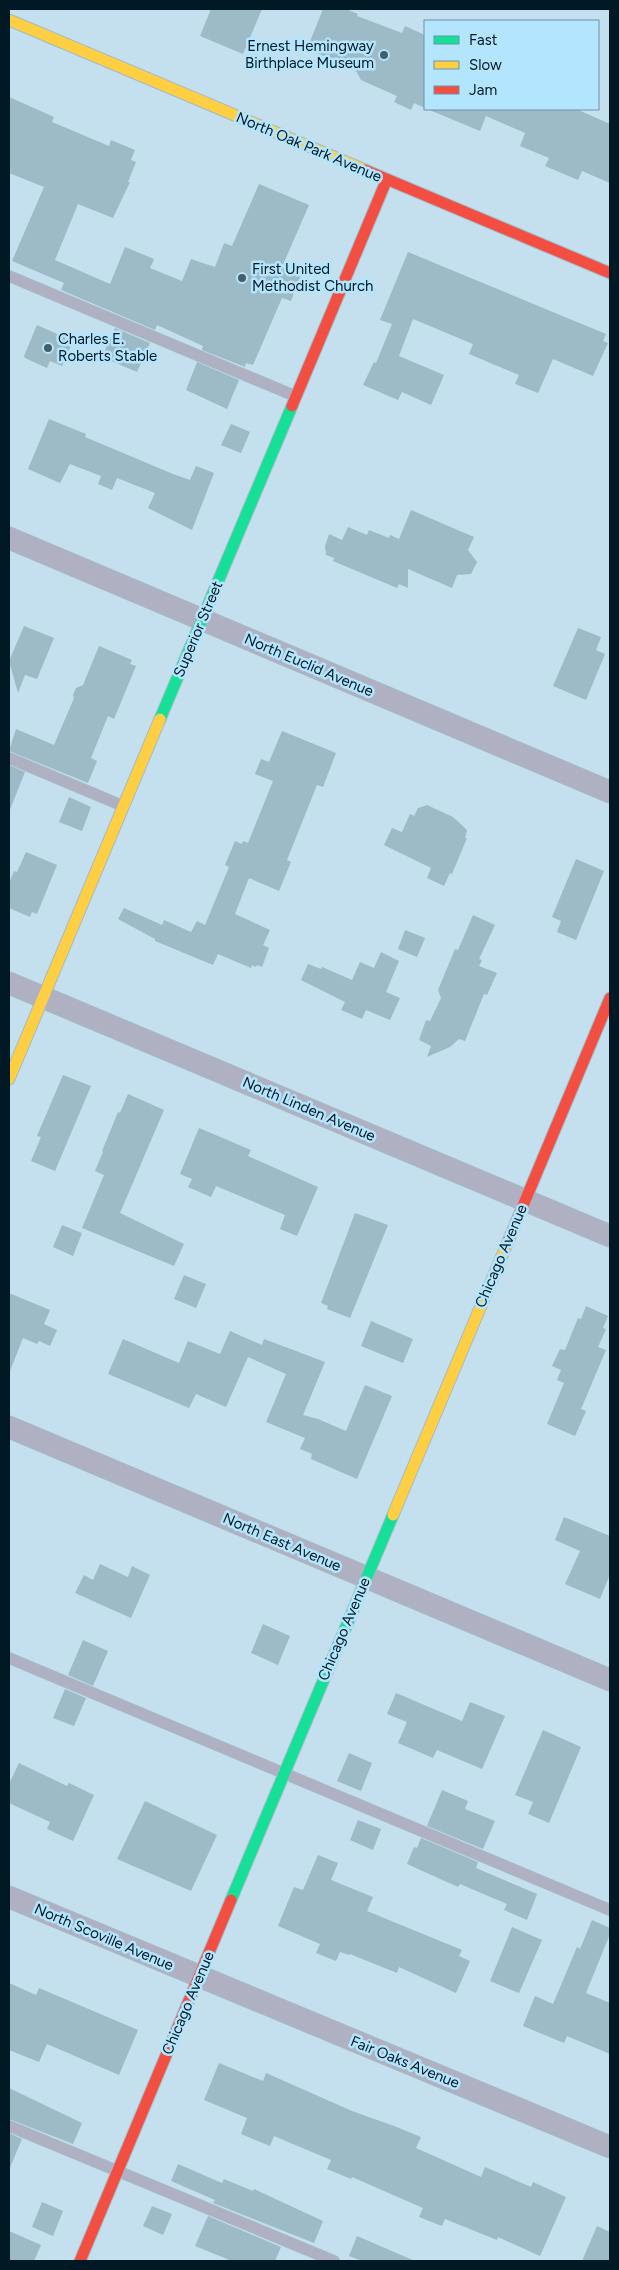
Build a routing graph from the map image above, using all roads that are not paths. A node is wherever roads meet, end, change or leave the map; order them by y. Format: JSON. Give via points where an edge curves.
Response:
{"nodes":[{"id":1,"x":9,"y":20,"type":"edge"},
{"id":2,"x":387,"y":179,"type":"junction"},
{"id":3,"x":610,"y":273,"type":"edge"},
{"id":4,"x":9,"y":276,"type":"edge"},
{"id":5,"x":296,"y":396,"type":"junction"},
{"id":6,"x":9,"y":538,"type":"edge"},
{"id":7,"x":202,"y":619,"type":"junction"},
{"id":8,"x":9,"y":758,"type":"edge"},
{"id":9,"x":610,"y":792,"type":"edge"},
{"id":10,"x":124,"y":806,"type":"junction"},
{"id":11,"x":9,"y":982,"type":"edge"},
{"id":12,"x":43,"y":997,"type":"junction"},
{"id":13,"x":610,"y":998,"type":"edge"},
{"id":14,"x":9,"y":1079,"type":"edge"},
{"id":15,"x":524,"y":1200,"type":"junction"},
{"id":16,"x":610,"y":1236,"type":"edge"},
{"id":17,"x":9,"y":1427,"type":"edge"},
{"id":18,"x":365,"y":1577,"type":"junction"},
{"id":19,"x":9,"y":1658,"type":"edge"},
{"id":20,"x":610,"y":1680,"type":"edge"},
{"id":21,"x":284,"y":1773,"type":"junction"},
{"id":22,"x":9,"y":1897,"type":"edge"},
{"id":23,"x":610,"y":1910,"type":"edge"},
{"id":24,"x":199,"y":1977,"type":"junction"},
{"id":25,"x":9,"y":2126,"type":"edge"},
{"id":26,"x":610,"y":2148,"type":"edge"},
{"id":27,"x":118,"y":2171,"type":"junction"},
{"id":28,"x":80,"y":2261,"type":"edge"},
{"id":29,"x":334,"y":2261,"type":"edge"}],
"edges":[{"from":1,"to":2,"type":"street","name":"North Oak Park Avenue"},
{"from":2,"to":3,"type":"street","name":"North Oak Park Avenue"},
{"from":2,"to":5,"type":"street","name":"Superior Street"},
{"from":4,"to":5,"type":"lane"},
{"from":5,"to":7,"type":"street","name":"Superior Street"},
{"from":6,"to":7,"type":"street","name":"North Euclid Avenue"},
{"from":7,"to":9,"type":"street","name":"North Euclid Avenue"},
{"from":7,"to":10,"type":"street","name":"Superior Street"},
{"from":8,"to":10,"type":"lane"},
{"from":10,"to":12,"type":"street","name":"Superior Street"},
{"from":11,"to":12,"type":"street","name":"North Linden Avenue"},
{"from":12,"to":14,"type":"street","name":"Superior Street"},
{"from":12,"to":15,"type":"street","name":"North Linden Avenue"},
{"from":13,"to":15,"type":"street","name":"Chicago Avenue"},
{"from":15,"to":16,"type":"street","name":"North Linden Avenue"},
{"from":15,"to":18,"type":"street","name":"Chicago Avenue"},
{"from":17,"to":18,"type":"street","name":"North East Avenue"},
{"from":18,"to":20,"type":"street","name":"North East Avenue"},
{"from":18,"to":21,"type":"street","name":"Chicago Avenue"},
{"from":19,"to":21,"type":"lane"},
{"from":21,"to":23,"type":"lane"},
{"from":21,"to":24,"type":"street","name":"Chicago Avenue"},
{"from":22,"to":24,"type":"street","name":"North Scoville Avenue"},
{"from":24,"to":26,"type":"street","name":"Fair Oaks Avenue"},
{"from":24,"to":27,"type":"street","name":"Chicago Avenue"},
{"from":25,"to":27,"type":"lane"},
{"from":27,"to":28,"type":"street","name":"Chicago Avenue"},
{"from":27,"to":29,"type":"lane"}]}
